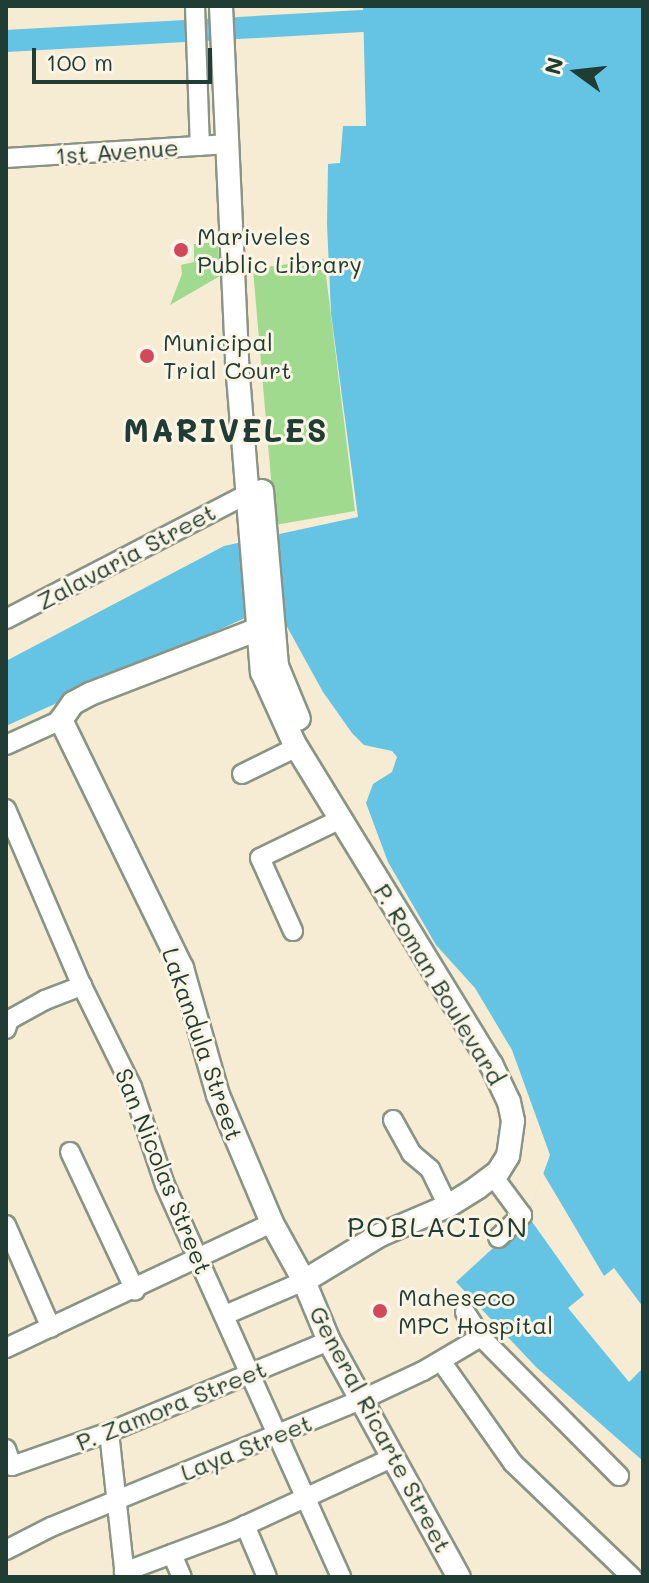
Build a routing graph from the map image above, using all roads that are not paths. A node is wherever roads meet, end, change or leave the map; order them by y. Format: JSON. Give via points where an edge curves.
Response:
{"nodes":[{"id":1,"x":195,"y":12,"type":"edge"},
{"id":2,"x":222,"y":20,"type":"edge"},
{"id":3,"x":228,"y":144,"type":"junction"},
{"id":4,"x":200,"y":146,"type":"junction"},
{"id":5,"x":6,"y":158,"type":"edge"},
{"id":6,"x":237,"y":298,"type":"junction"},
{"id":7,"x":247,"y":494,"type":"junction"},
{"id":8,"x":257,"y":526,"type":"junction"},
{"id":9,"x":6,"y":619,"type":"edge"},
{"id":10,"x":261,"y":622,"type":"junction"},
{"id":11,"x":61,"y":720,"type":"junction"},
{"id":12,"x":6,"y":745,"type":"edge"},
{"id":13,"x":297,"y":747,"type":"junction"},
{"id":14,"x":242,"y":774,"type":"dead end"},
{"id":15,"x":6,"y":809,"type":"edge"},
{"id":16,"x":341,"y":819,"type":"junction"},
{"id":17,"x":293,"y":931,"type":"dead end"},
{"id":18,"x":82,"y":986,"type":"junction"},
{"id":19,"x":7,"y":1021,"type":"edge"},
{"id":20,"x":393,"y":1120,"type":"dead end"},
{"id":21,"x":70,"y":1152,"type":"dead end"},
{"id":22,"x":493,"y":1176,"type":"junction"},
{"id":23,"x":448,"y":1206,"type":"junction"},
{"id":24,"x":272,"y":1223,"type":"junction"},
{"id":25,"x":6,"y":1225,"type":"edge"},
{"id":26,"x":498,"y":1238,"type":"dead end"},
{"id":27,"x":199,"y":1260,"type":"junction"},
{"id":28,"x":304,"y":1281,"type":"junction"},
{"id":29,"x":135,"y":1290,"type":"junction"},
{"id":30,"x":465,"y":1312,"type":"dead end"},
{"id":31,"x":225,"y":1315,"type":"junction"},
{"id":32,"x":51,"y":1328,"type":"junction"},
{"id":33,"x":481,"y":1337,"type":"junction"},
{"id":34,"x":329,"y":1341,"type":"junction"},
{"id":35,"x":6,"y":1348,"type":"edge"},
{"id":36,"x":441,"y":1361,"type":"junction"},
{"id":37,"x":251,"y":1374,"type":"junction"},
{"id":38,"x":361,"y":1400,"type":"junction"},
{"id":39,"x":109,"y":1432,"type":"junction"},
{"id":40,"x":277,"y":1434,"type":"junction"},
{"id":41,"x":9,"y":1457,"type":"edge"},
{"id":42,"x":392,"y":1458,"type":"junction"},
{"id":43,"x":619,"y":1476,"type":"dead end"},
{"id":44,"x":305,"y":1499,"type":"junction"},
{"id":45,"x":116,"y":1501,"type":"junction"},
{"id":46,"x":245,"y":1525,"type":"junction"},
{"id":47,"x":6,"y":1550,"type":"edge"},
{"id":48,"x":172,"y":1554,"type":"junction"},
{"id":49,"x":125,"y":1574,"type":"edge"},
{"id":50,"x":182,"y":1577,"type":"edge"},
{"id":51,"x":267,"y":1577,"type":"edge"},
{"id":52,"x":341,"y":1577,"type":"edge"},
{"id":53,"x":459,"y":1577,"type":"edge"},
{"id":54,"x":632,"y":1577,"type":"edge"}],
"edges":[{"from":1,"to":4,"type":"street"},
{"from":2,"to":3,"type":"main road","name":"P. Roman Boulevard"},
{"from":3,"to":4,"type":"street","name":"1st Avenue"},
{"from":3,"to":6,"type":"main road","name":"P. Roman Boulevard"},
{"from":4,"to":5,"type":"street","name":"1st Avenue"},
{"from":6,"to":7,"type":"main road","name":"P. Roman Boulevard"},
{"from":6,"to":8,"type":"main road","name":"P. Roman Boulevard","via":[[252,364]]},
{"from":7,"to":8,"type":"main road","name":"P. Roman Boulevard"},
{"from":7,"to":9,"type":"street","name":"Zalavaria Street"},
{"from":8,"to":10,"type":"main road","name":"P. Roman Boulevard"},
{"from":10,"to":11,"type":"main road","via":[[90,694],[73,703]]},
{"from":10,"to":13,"type":"main road","name":"P. Roman Boulevard","via":[[262,672]]},
{"from":10,"to":16,"type":"main road","name":"P. Roman Boulevard","via":[[285,693],[338,793]]},
{"from":11,"to":12,"type":"street"},
{"from":11,"to":24,"type":"main road","name":"Lakandula Street","via":[[182,968],[218,1095]]},
{"from":13,"to":14,"type":"street"},
{"from":13,"to":16,"type":"main road","name":"P. Roman Boulevard"},
{"from":15,"to":18,"type":"street","name":"San Nicolas Street"},
{"from":16,"to":17,"type":"street","via":[[260,858]]},
{"from":16,"to":22,"type":"main road","name":"P. Roman Boulevard","via":[[509,1102],[512,1141]]},
{"from":18,"to":19,"type":"street"},
{"from":18,"to":27,"type":"street","name":"San Nicolas Street","via":[[132,1087],[165,1185]]},
{"from":20,"to":23,"type":"street","via":[[411,1153],[430,1169]]},
{"from":21,"to":29,"type":"street"},
{"from":22,"to":23,"type":"main road","name":"P. Roman Boulevard"},
{"from":22,"to":26,"type":"street","via":[[522,1215]]},
{"from":23,"to":28,"type":"main road","name":"P. Roman Boulevard","via":[[380,1235]]},
{"from":24,"to":27,"type":"street"},
{"from":24,"to":28,"type":"main road","name":"Lakandula Street"},
{"from":25,"to":32,"type":"street"},
{"from":27,"to":29,"type":"street"},
{"from":27,"to":31,"type":"street","name":"San Nicolas Street"},
{"from":28,"to":31,"type":"street"},
{"from":28,"to":34,"type":"main road","name":"General Ricarte Street"},
{"from":29,"to":32,"type":"street"},
{"from":30,"to":33,"type":"street"},
{"from":31,"to":37,"type":"street","name":"San Nicolas Street"},
{"from":32,"to":35,"type":"street"},
{"from":33,"to":36,"type":"street","name":"Laya Street"},
{"from":33,"to":43,"type":"street"},
{"from":34,"to":37,"type":"street","name":"P. Zamora Street"},
{"from":34,"to":38,"type":"main road","name":"General Ricarte Street"},
{"from":36,"to":38,"type":"street","name":"Laya Street"},
{"from":36,"to":54,"type":"street","via":[[513,1463]]},
{"from":37,"to":39,"type":"street","name":"P. Zamora Street"},
{"from":37,"to":40,"type":"street","name":"San Nicolas Street"},
{"from":38,"to":40,"type":"street","name":"Laya Street"},
{"from":38,"to":42,"type":"main road","name":"General Ricarte Street"},
{"from":39,"to":41,"type":"street","name":"P. Zamora Street"},
{"from":39,"to":45,"type":"street"},
{"from":40,"to":44,"type":"street","name":"San Nicolas Street"},
{"from":40,"to":45,"type":"street","name":"Laya Street"},
{"from":42,"to":44,"type":"street"},
{"from":42,"to":53,"type":"main road","name":"General Ricarte Street"},
{"from":44,"to":46,"type":"street"},
{"from":44,"to":52,"type":"street","name":"San Nicolas Street"},
{"from":45,"to":47,"type":"street","name":"Laya Street"},
{"from":45,"to":49,"type":"street"},
{"from":46,"to":48,"type":"street"},
{"from":46,"to":51,"type":"street"},
{"from":48,"to":49,"type":"street"},
{"from":48,"to":50,"type":"street"}]}
